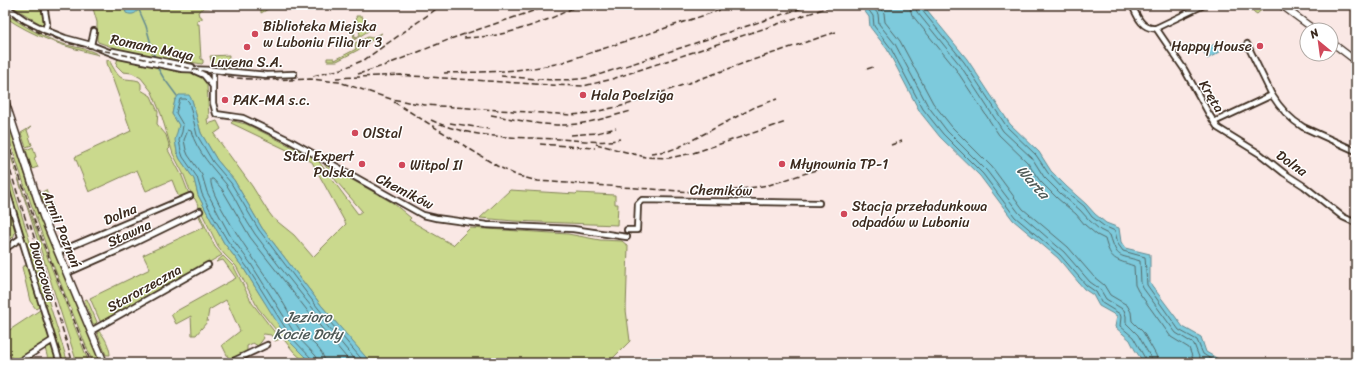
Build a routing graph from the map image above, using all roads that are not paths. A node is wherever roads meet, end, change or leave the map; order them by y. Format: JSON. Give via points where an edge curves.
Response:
{"nodes":[{"id":1,"x":44,"y":5,"type":"edge"},
{"id":2,"x":1132,"y":5,"type":"edge"},
{"id":3,"x":1204,"y":5,"type":"edge"},
{"id":4,"x":1281,"y":5,"type":"edge"},
{"id":5,"x":5,"y":6,"type":"edge"},
{"id":6,"x":1303,"y":22,"type":"edge"},
{"id":7,"x":1156,"y":28,"type":"junction"},
{"id":8,"x":44,"y":30,"type":"junction"},
{"id":9,"x":94,"y":31,"type":"dead end"},
{"id":10,"x":1247,"y":44,"type":"dead end"},
{"id":11,"x":92,"y":45,"type":"junction"},
{"id":12,"x":1339,"y":48,"type":"edge"},
{"id":13,"x":1356,"y":61,"type":"edge"},
{"id":14,"x":176,"y":66,"type":"junction"},
{"id":15,"x":182,"y":69,"type":"junction"},
{"id":16,"x":206,"y":70,"type":"junction"},
{"id":17,"x":213,"y":70,"type":"junction"},
{"id":18,"x":294,"y":74,"type":"dead end"},
{"id":19,"x":213,"y":86,"type":"junction"},
{"id":20,"x":1272,"y":95,"type":"junction"},
{"id":21,"x":5,"y":101,"type":"edge"},
{"id":22,"x":1214,"y":122,"type":"junction"},
{"id":23,"x":1356,"y":151,"type":"edge"},
{"id":24,"x":5,"y":185,"type":"edge"},
{"id":25,"x":190,"y":196,"type":"dead end"},
{"id":26,"x":819,"y":203,"type":"dead end"},
{"id":27,"x":200,"y":212,"type":"dead end"},
{"id":28,"x":1356,"y":224,"type":"edge"},
{"id":29,"x":627,"y":230,"type":"dead end"},
{"id":30,"x":627,"y":236,"type":"dead end"},
{"id":31,"x":21,"y":238,"type":"junction"},
{"id":32,"x":5,"y":249,"type":"edge"},
{"id":33,"x":58,"y":252,"type":"junction"},
{"id":34,"x":208,"y":265,"type":"dead end"},
{"id":35,"x":66,"y":273,"type":"junction"},
{"id":36,"x":90,"y":331,"type":"junction"},
{"id":37,"x":53,"y":340,"type":"junction"},
{"id":38,"x":267,"y":345,"type":"dead end"},
{"id":39,"x":17,"y":363,"type":"edge"},
{"id":40,"x":60,"y":363,"type":"edge"},
{"id":41,"x":104,"y":363,"type":"edge"},
{"id":42,"x":230,"y":363,"type":"edge"}],
"edges":[{"from":1,"to":8,"type":"street","via":[[47,24]]},
{"from":2,"to":7,"type":"street","name":"Kręta","via":[[1142,24],[1151,29]]},
{"from":3,"to":7,"type":"street"},
{"from":4,"to":6,"type":"street"},
{"from":5,"to":8,"type":"street","name":"Romana Maya"},
{"from":7,"to":22,"type":"street","name":"Kręta","via":[[1184,69]]},
{"from":8,"to":11,"type":"street","name":"Romana Maya"},
{"from":9,"to":11,"type":"street"},
{"from":10,"to":20,"type":"street"},
{"from":11,"to":14,"type":"street","name":"Romana Maya"},
{"from":12,"to":13,"type":"street"},
{"from":14,"to":15,"type":"street","name":"Romana Maya"},
{"from":14,"to":16,"type":"street","name":"Romana Maya"},
{"from":15,"to":16,"type":"street","name":"Romana Maya"},
{"from":15,"to":19,"type":"street","via":[[202,73]]},
{"from":16,"to":17,"type":"street","name":"Romana Maya"},
{"from":17,"to":18,"type":"street","name":"Romana Maya","via":[[267,75]]},
{"from":17,"to":19,"type":"street","name":"Chemików"},
{"from":19,"to":30,"type":"street","name":"Chemików","via":[[214,110],[218,116],[243,118],[285,138],[423,215],[497,226],[573,229]]},
{"from":20,"to":22,"type":"street","name":"Kręta"},
{"from":20,"to":23,"type":"street","via":[[1296,123]]},
{"from":21,"to":33,"type":"main road","name":"Armii Poznań","via":[[36,197]]},
{"from":22,"to":28,"type":"street","name":"Dolna","via":[[1224,132],[1260,154],[1343,217]]},
{"from":24,"to":31,"type":"street","name":"Dworcowa"},
{"from":25,"to":33,"type":"street","name":"Dolna"},
{"from":26,"to":29,"type":"street","name":"Chemików","via":[[642,200],[638,204],[637,230]]},
{"from":27,"to":35,"type":"street","name":"Stawna"},
{"from":31,"to":32,"type":"street"},
{"from":31,"to":37,"type":"street","name":"Dworcowa"},
{"from":33,"to":35,"type":"main road","name":"Armii Poznań"},
{"from":34,"to":36,"type":"street","name":"Starorzeczna"},
{"from":35,"to":36,"type":"main road","name":"Armii Poznań"},
{"from":36,"to":41,"type":"main road","name":"Armii Poznań"},
{"from":37,"to":39,"type":"street"},
{"from":37,"to":40,"type":"street","name":"Dworcowa"},
{"from":38,"to":42,"type":"street"}]}
